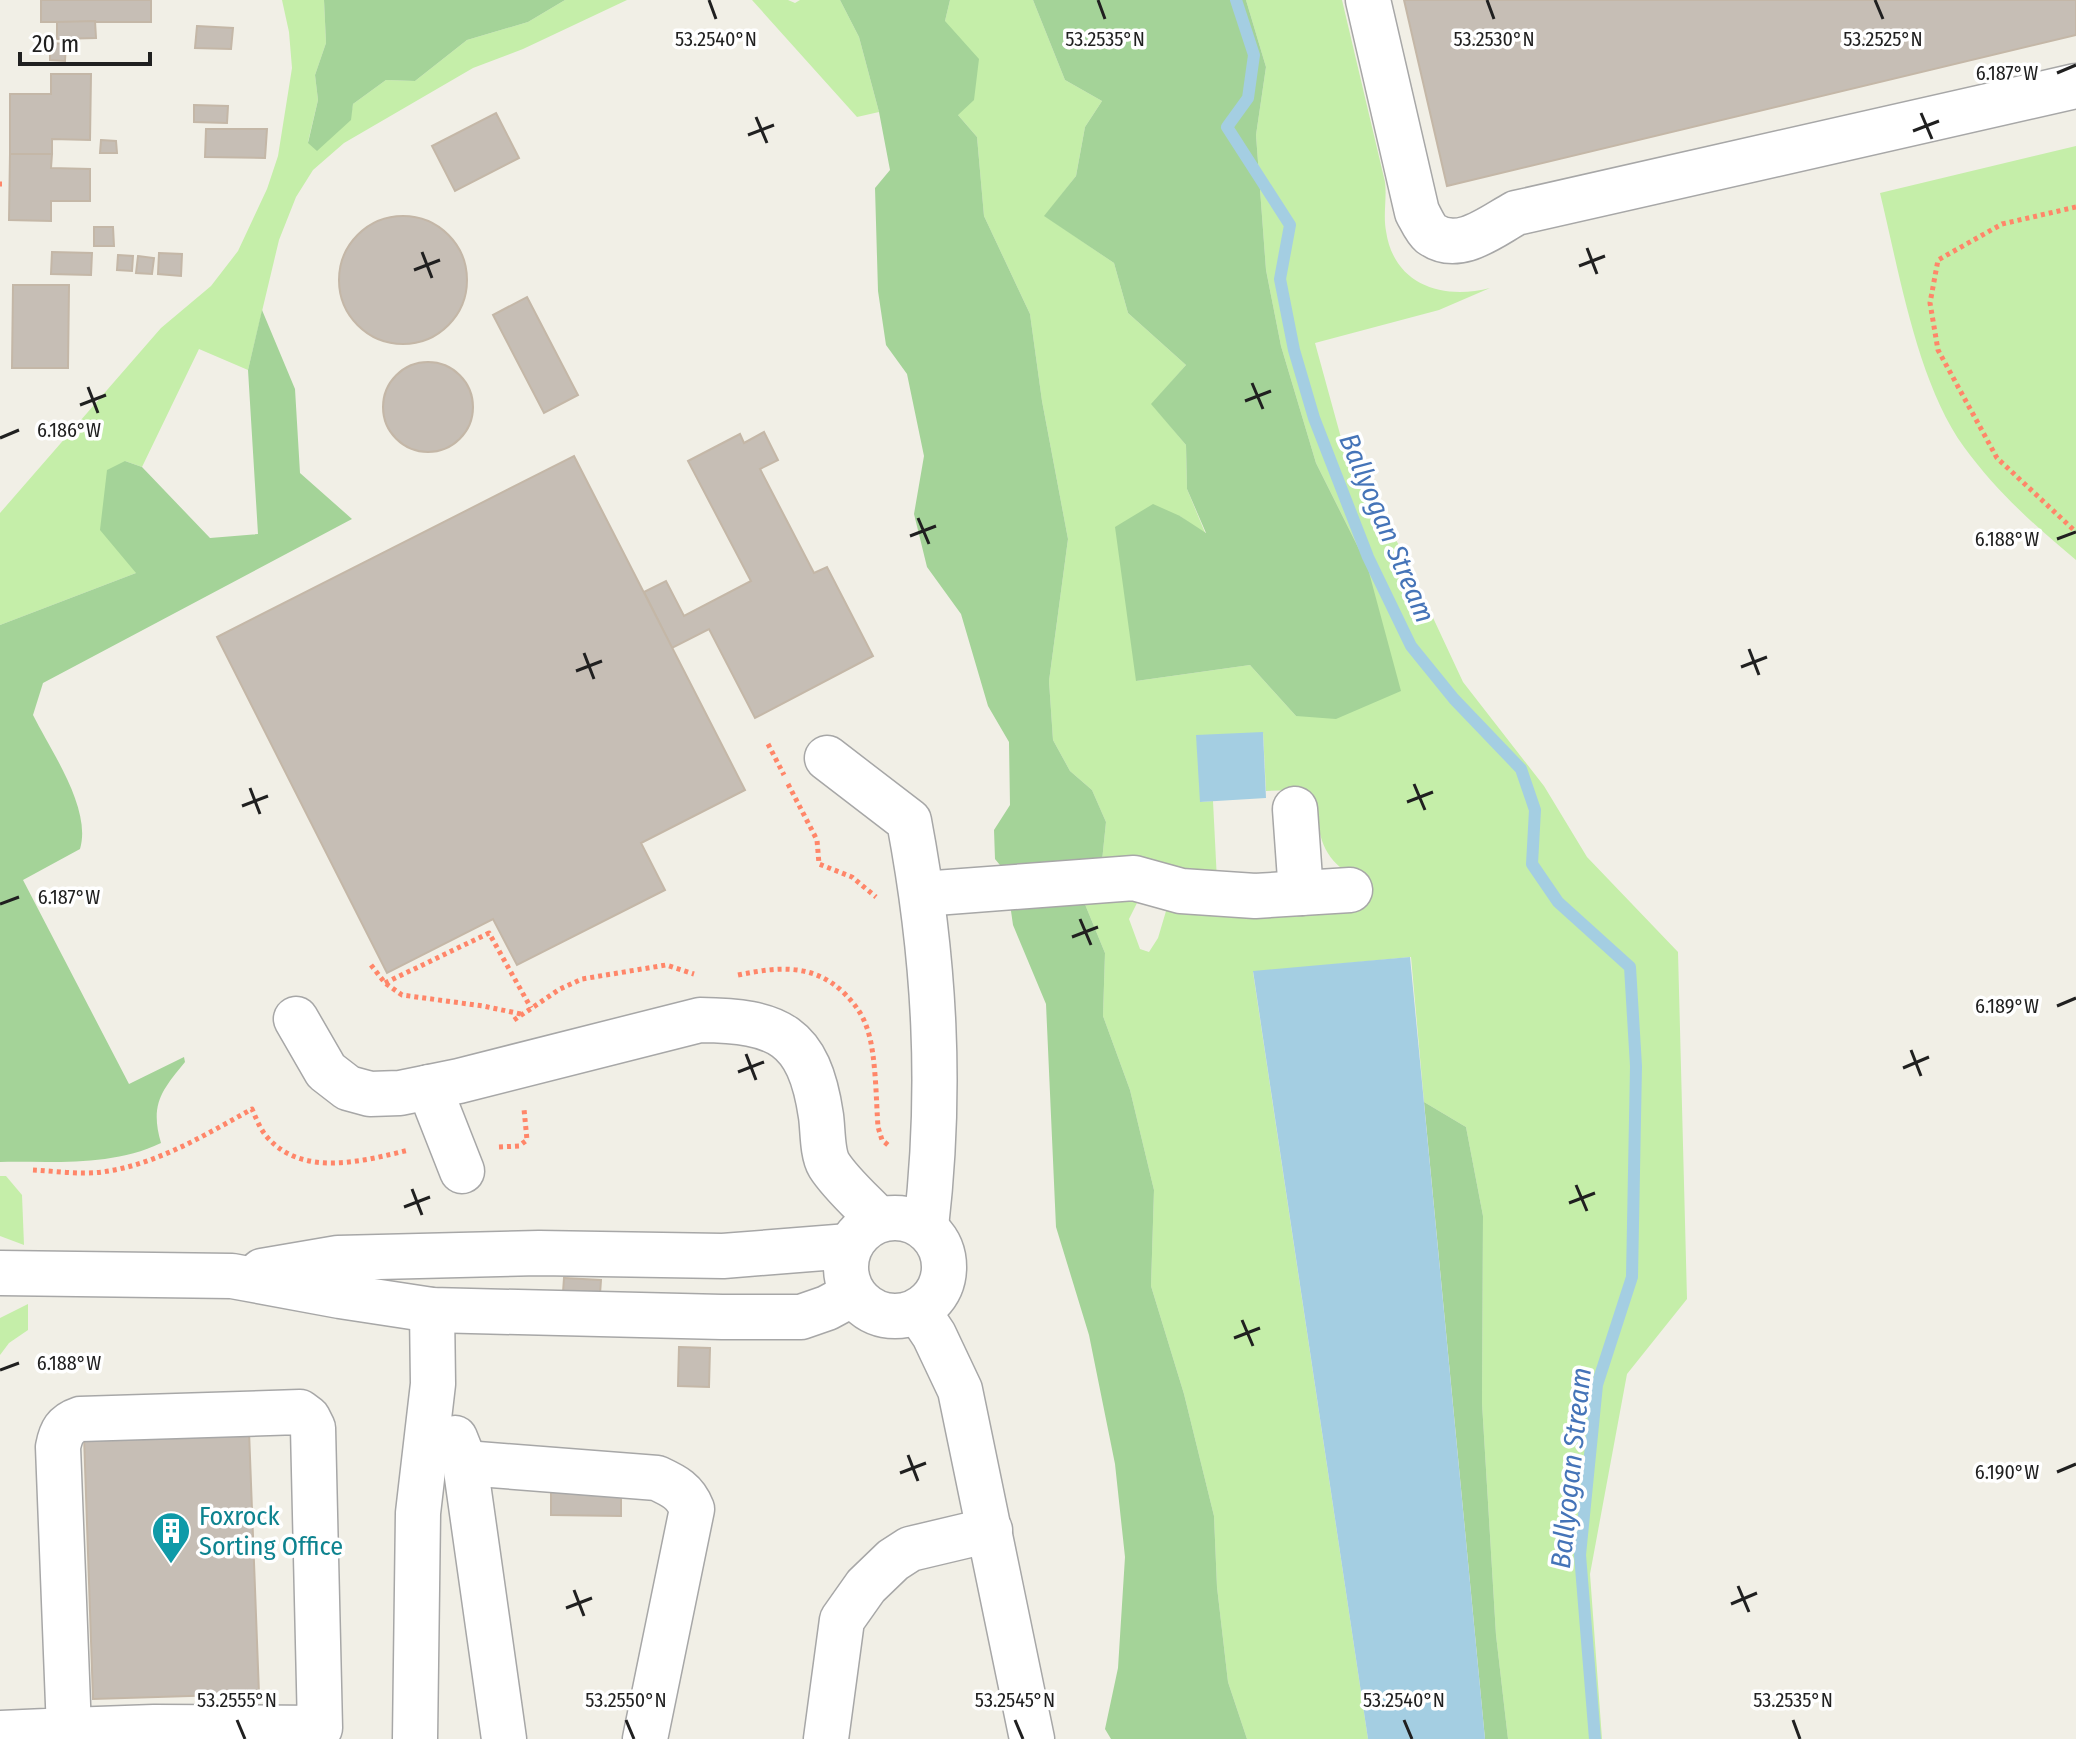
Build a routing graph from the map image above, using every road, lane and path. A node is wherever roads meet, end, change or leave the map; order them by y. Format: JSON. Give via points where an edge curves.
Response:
{"nodes":[{"id":1,"x":1368,"y":0,"type":"edge"},
{"id":2,"x":2076,"y":86,"type":"edge"},
{"id":3,"x":2076,"y":207,"type":"edge"},
{"id":4,"x":2076,"y":532,"type":"edge"},
{"id":5,"x":827,"y":758,"type":"dead end"},
{"id":6,"x":1295,"y":809,"type":"dead end"},
{"id":7,"x":1350,"y":890,"type":"dead end"},
{"id":8,"x":1301,"y":893,"type":"junction"},
{"id":9,"x":922,"y":894,"type":"junction"},
{"id":10,"x":371,"y":965,"type":"dead end"},
{"id":11,"x":385,"y":983,"type":"junction"},
{"id":12,"x":531,"y":1008,"type":"dead end"},
{"id":13,"x":522,"y":1015,"type":"dead end"},
{"id":14,"x":296,"y":1019,"type":"dead end"},
{"id":15,"x":429,"y":1087,"type":"junction"},
{"id":16,"x":417,"y":1160,"type":"dead end"},
{"id":17,"x":33,"y":1170,"type":"dead end"},
{"id":18,"x":462,"y":1171,"type":"dead end"},
{"id":19,"x":926,"y":1227,"type":"junction"},
{"id":20,"x":864,"y":1233,"type":"junction"},
{"id":21,"x":0,"y":1273,"type":"edge"},
{"id":22,"x":232,"y":1276,"type":"junction"},
{"id":23,"x":853,"y":1294,"type":"junction"},
{"id":24,"x":432,"y":1310,"type":"junction"},
{"id":25,"x":918,"y":1311,"type":"junction"},
{"id":26,"x":433,"y":1384,"type":"junction"},
{"id":27,"x":465,"y":1463,"type":"junction"},
{"id":28,"x":990,"y":1530,"type":"junction"},
{"id":29,"x":69,"y":1730,"type":"junction"},
{"id":30,"x":0,"y":1733,"type":"edge"},
{"id":31,"x":415,"y":1739,"type":"edge"},
{"id":32,"x":504,"y":1739,"type":"edge"},
{"id":33,"x":645,"y":1739,"type":"edge"},
{"id":34,"x":826,"y":1739,"type":"edge"},
{"id":35,"x":1032,"y":1739,"type":"edge"}],
"edges":[{"from":1,"to":2,"type":"lane","via":[[1417,212],[1429,233],[1447,242],[1470,239],[1516,213]]},
{"from":3,"to":4,"type":"path","via":[[2002,224],[1938,260],[1930,303],[1938,350],[1997,458]]},
{"from":5,"to":9,"type":"lane","via":[[909,821]]},
{"from":6,"to":8,"type":"lane"},
{"from":7,"to":8,"type":"lane"},
{"from":8,"to":9,"type":"lane","via":[[1181,891],[1134,878]]},
{"from":9,"to":19,"type":"lane","via":[[935,1030],[934,1156]]},
{"from":10,"to":11,"type":"path"},
{"from":11,"to":12,"type":"path","via":[[489,933]]},
{"from":11,"to":13,"type":"path","via":[[402,995]]},
{"from":14,"to":15,"type":"lane","via":[[326,1071],[348,1088],[370,1094]]},
{"from":15,"to":18,"type":"lane"},
{"from":15,"to":20,"type":"lane","via":[[700,1020],[739,1020],[772,1028],[806,1058],[827,1163]]},
{"from":16,"to":17,"type":"path","via":[[413,1149],[362,1162],[315,1163],[285,1152],[266,1136],[252,1109],[138,1164],[100,1172]]},
{"from":19,"to":20,"type":"lane","via":[[902,1218]]},
{"from":19,"to":25,"type":"lane","via":[[937,1240],[945,1272],[940,1289]]},
{"from":20,"to":22,"type":"lane","via":[[723,1256],[338,1258]]},
{"from":20,"to":23,"type":"lane","via":[[845,1262]]},
{"from":21,"to":22,"type":"lane"},
{"from":22,"to":24,"type":"lane"},
{"from":23,"to":24,"type":"lane","via":[[801,1317]]},
{"from":23,"to":25,"type":"lane","via":[[875,1313],[904,1316]]},
{"from":24,"to":26,"type":"lane"},
{"from":25,"to":28,"type":"lane","via":[[960,1390]]},
{"from":26,"to":27,"type":"lane"},
{"from":26,"to":31,"type":"lane","via":[[418,1513]]},
{"from":27,"to":32,"type":"lane"},
{"from":27,"to":33,"type":"lane","via":[[657,1478],[686,1496],[692,1509]]},
{"from":28,"to":34,"type":"lane","via":[[910,1549],[866,1586],[842,1620]]},
{"from":28,"to":35,"type":"lane"},
{"from":29,"to":29,"type":"lane","via":[[58,1447],[69,1422],[300,1412],[313,1428],[320,1728]]},
{"from":29,"to":30,"type":"lane"}]}
